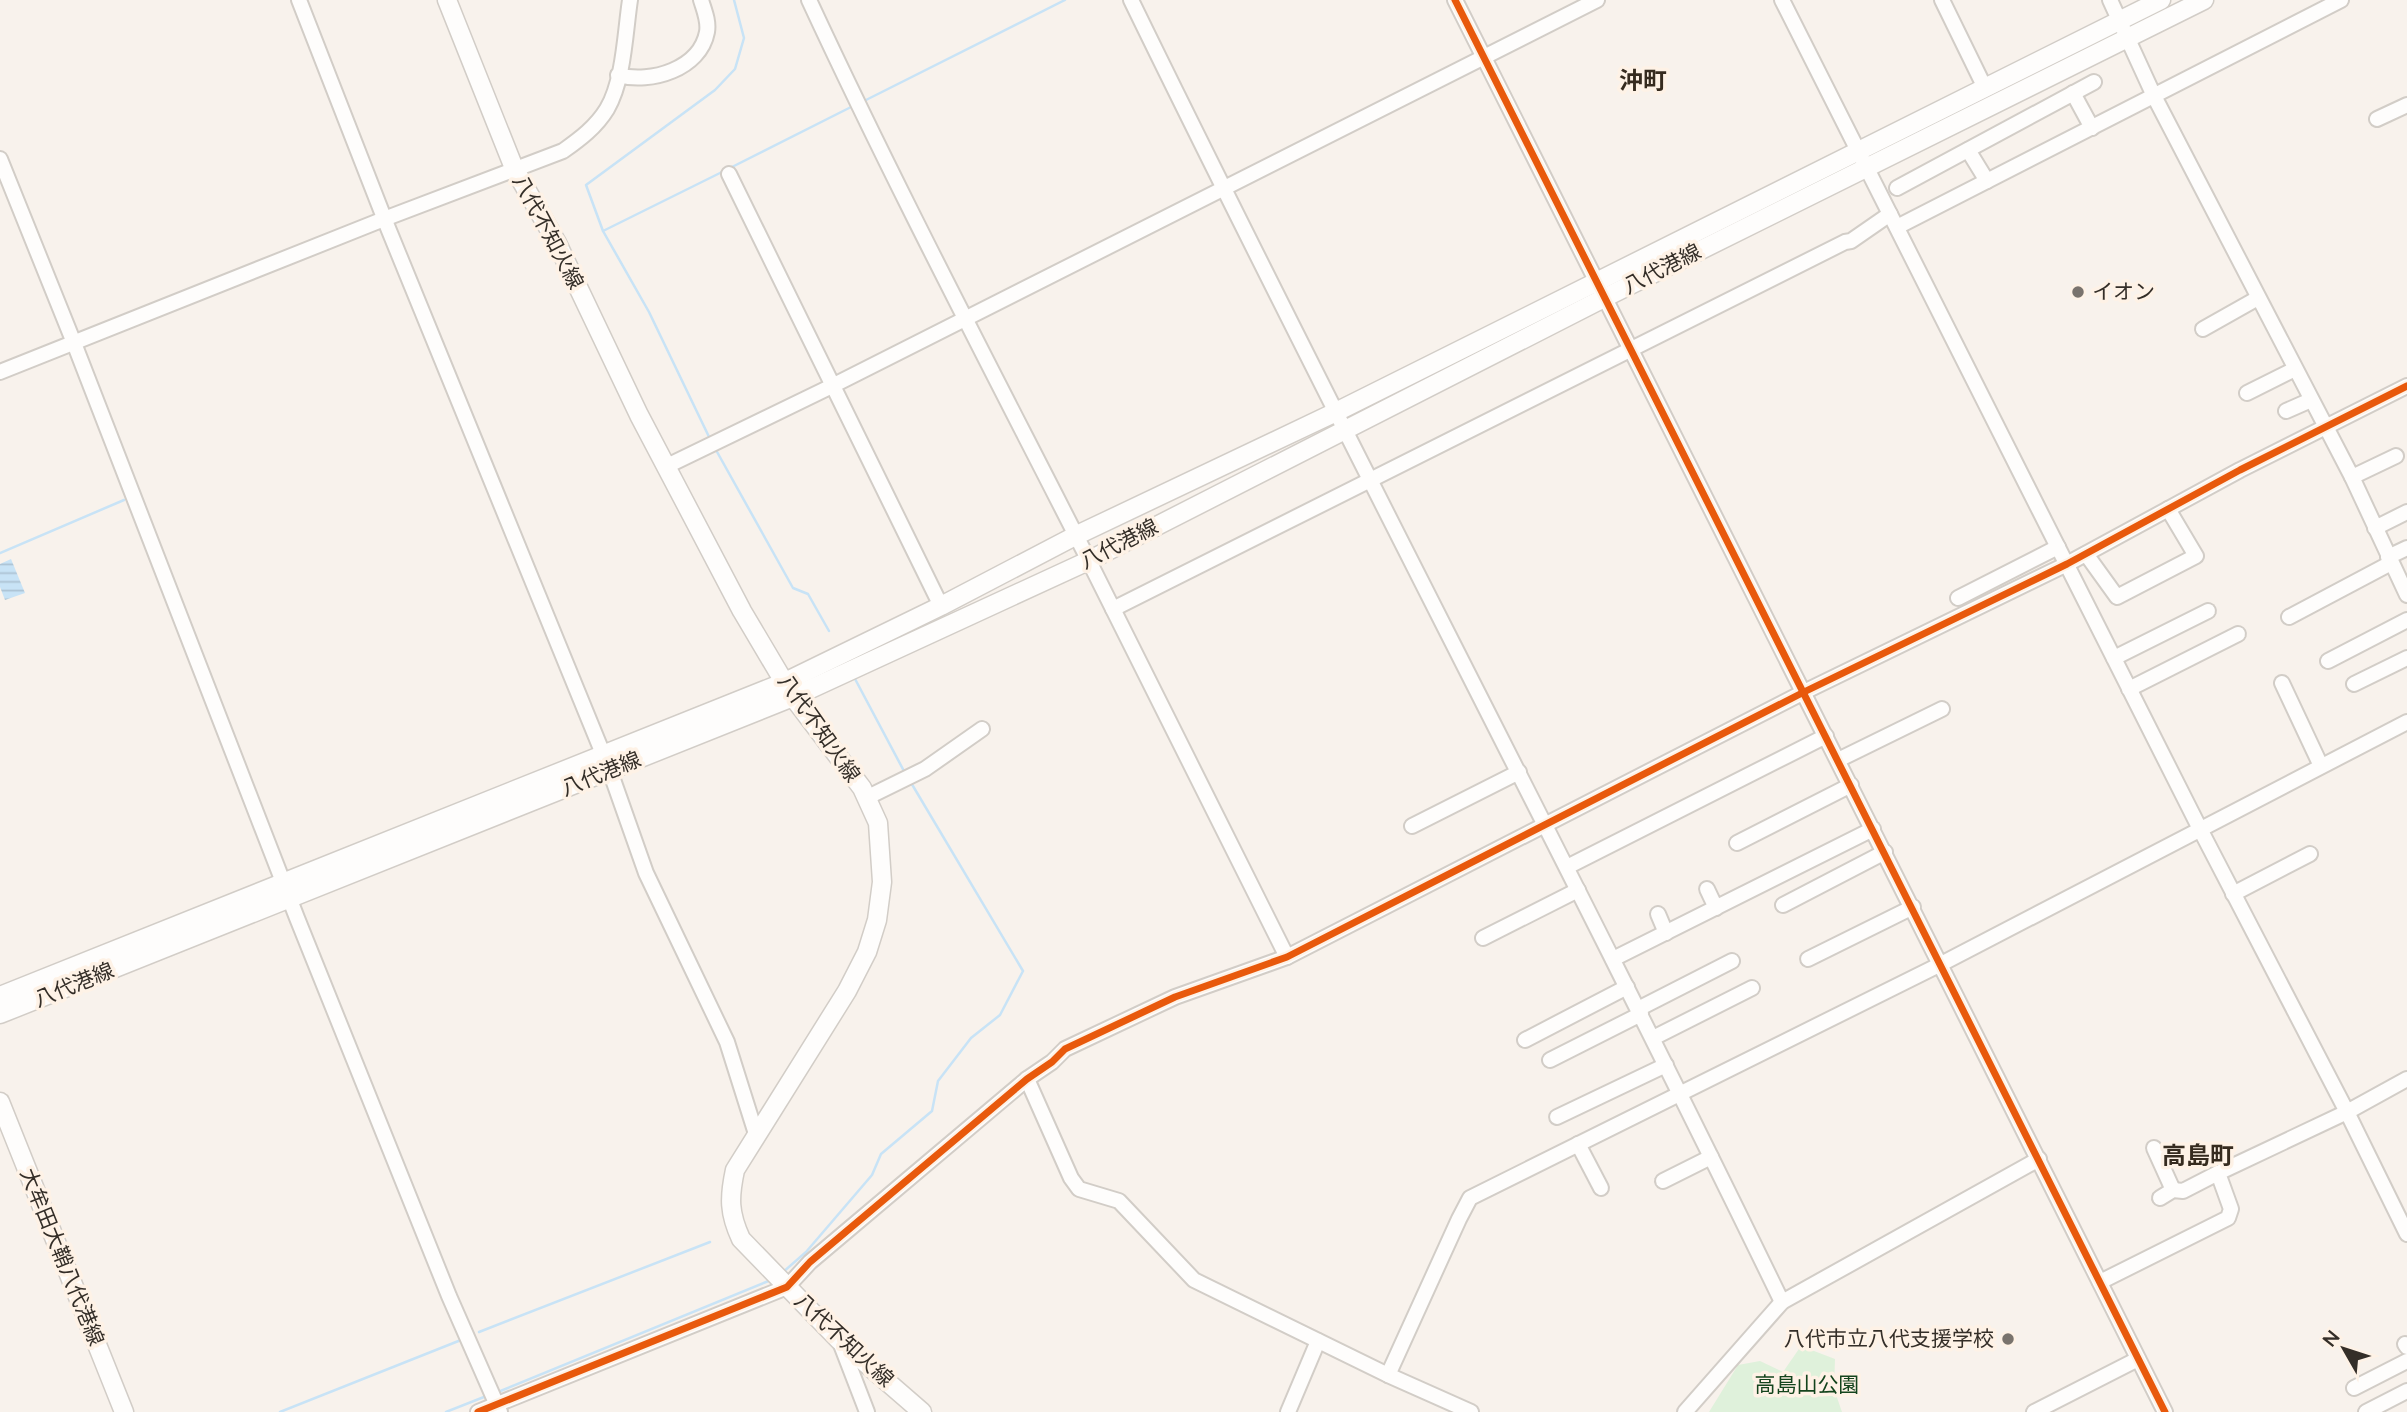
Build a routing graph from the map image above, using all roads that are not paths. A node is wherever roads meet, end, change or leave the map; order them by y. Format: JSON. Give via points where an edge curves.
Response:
{"nodes":[{"id":1,"x":299,"y":0,"type":"edge"},
{"id":2,"x":447,"y":0,"type":"edge"},
{"id":3,"x":630,"y":0,"type":"edge"},
{"id":4,"x":701,"y":0,"type":"edge"},
{"id":5,"x":809,"y":0,"type":"edge"},
{"id":6,"x":1131,"y":0,"type":"edge"},
{"id":7,"x":1455,"y":0,"type":"edge"},
{"id":8,"x":1597,"y":0,"type":"edge"},
{"id":9,"x":1782,"y":0,"type":"edge"},
{"id":10,"x":1942,"y":0,"type":"edge"},
{"id":11,"x":2110,"y":0,"type":"edge"},
{"id":12,"x":2161,"y":0,"type":"edge"},
{"id":13,"x":2204,"y":0,"type":"edge"},
{"id":14,"x":2341,"y":0,"type":"edge"},
{"id":15,"x":2119,"y":19,"type":"junction"},
{"id":16,"x":2127,"y":37,"type":"junction"},
{"id":17,"x":1483,"y":57,"type":"junction"},
{"id":18,"x":618,"y":75,"type":"junction"},
{"id":19,"x":2094,"y":82,"type":"dead end"},
{"id":20,"x":1985,"y":88,"type":"junction"},
{"id":21,"x":2073,"y":93,"type":"junction"},
{"id":22,"x":2154,"y":96,"type":"junction"},
{"id":23,"x":2407,"y":105,"type":"edge"},
{"id":24,"x":2376,"y":120,"type":"dead end"},
{"id":25,"x":2092,"y":128,"type":"junction"},
{"id":26,"x":1968,"y":150,"type":"junction"},
{"id":27,"x":0,"y":159,"type":"edge"},
{"id":28,"x":1862,"y":159,"type":"junction"},
{"id":29,"x":514,"y":168,"type":"junction"},
{"id":30,"x":729,"y":174,"type":"dead end"},
{"id":31,"x":1987,"y":181,"type":"junction"},
{"id":32,"x":1897,"y":188,"type":"dead end"},
{"id":33,"x":1223,"y":190,"type":"junction"},
{"id":34,"x":384,"y":219,"type":"junction"},
{"id":35,"x":1894,"y":221,"type":"junction"},
{"id":36,"x":1600,"y":290,"type":"junction"},
{"id":37,"x":2258,"y":299,"type":"junction"},
{"id":38,"x":964,"y":318,"type":"junction"},
{"id":39,"x":2203,"y":329,"type":"dead end"},
{"id":40,"x":74,"y":343,"type":"junction"},
{"id":41,"x":1630,"y":349,"type":"junction"},
{"id":42,"x":2295,"y":369,"type":"junction"},
{"id":43,"x":0,"y":372,"type":"edge"},
{"id":44,"x":832,"y":386,"type":"junction"},
{"id":45,"x":2407,"y":386,"type":"edge"},
{"id":46,"x":2247,"y":393,"type":"dead end"},
{"id":47,"x":2311,"y":400,"type":"junction"},
{"id":48,"x":2286,"y":411,"type":"dead end"},
{"id":49,"x":1336,"y":412,"type":"junction"},
{"id":50,"x":2326,"y":428,"type":"junction"},
{"id":51,"x":1345,"y":429,"type":"junction"},
{"id":52,"x":2396,"y":456,"type":"dead end"},
{"id":53,"x":667,"y":466,"type":"junction"},
{"id":54,"x":2352,"y":477,"type":"junction"},
{"id":55,"x":1370,"y":480,"type":"junction"},
{"id":56,"x":2168,"y":509,"type":"junction"},
{"id":57,"x":2407,"y":512,"type":"edge"},
{"id":58,"x":2375,"y":528,"type":"junction"},
{"id":59,"x":1076,"y":536,"type":"junction"},
{"id":60,"x":2058,"y":547,"type":"junction"},
{"id":61,"x":2407,"y":548,"type":"edge"},
{"id":62,"x":2087,"y":554,"type":"junction"},
{"id":63,"x":2390,"y":560,"type":"junction"},
{"id":64,"x":1088,"y":561,"type":"junction"},
{"id":65,"x":2067,"y":564,"type":"junction"},
{"id":66,"x":2406,"y":591,"type":"edge"},
{"id":67,"x":1958,"y":598,"type":"dead end"},
{"id":68,"x":941,"y":606,"type":"junction"},
{"id":69,"x":1113,"y":609,"type":"junction"},
{"id":70,"x":2208,"y":611,"type":"dead end"},
{"id":71,"x":2289,"y":617,"type":"dead end"},
{"id":72,"x":2407,"y":620,"type":"edge"},
{"id":73,"x":2238,"y":634,"type":"dead end"},
{"id":74,"x":2114,"y":658,"type":"junction"},
{"id":75,"x":2407,"y":659,"type":"edge"},
{"id":76,"x":2328,"y":661,"type":"dead end"},
{"id":77,"x":2283,"y":683,"type":"dead end"},
{"id":78,"x":2354,"y":684,"type":"dead end"},
{"id":79,"x":789,"y":689,"type":"junction"},
{"id":80,"x":2129,"y":689,"type":"junction"},
{"id":81,"x":1804,"y":692,"type":"junction"},
{"id":82,"x":1942,"y":709,"type":"dead end"},
{"id":83,"x":2407,"y":722,"type":"edge"},
{"id":84,"x":982,"y":729,"type":"dead end"},
{"id":85,"x":1826,"y":736,"type":"junction"},
{"id":86,"x":603,"y":753,"type":"junction"},
{"id":87,"x":1838,"y":760,"type":"junction"},
{"id":88,"x":2321,"y":766,"type":"junction"},
{"id":89,"x":610,"y":771,"type":"junction"},
{"id":90,"x":1518,"y":772,"type":"junction"},
{"id":91,"x":1851,"y":785,"type":"junction"},
{"id":92,"x":866,"y":798,"type":"junction"},
{"id":93,"x":1545,"y":823,"type":"junction"},
{"id":94,"x":1412,"y":826,"type":"dead end"},
{"id":95,"x":1873,"y":829,"type":"junction"},
{"id":96,"x":2200,"y":829,"type":"junction"},
{"id":97,"x":1737,"y":843,"type":"dead end"},
{"id":98,"x":1885,"y":852,"type":"junction"},
{"id":99,"x":2310,"y":854,"type":"dead end"},
{"id":100,"x":1567,"y":867,"type":"junction"},
{"id":101,"x":286,"y":890,"type":"junction"},
{"id":102,"x":1578,"y":890,"type":"junction"},
{"id":103,"x":1707,"y":890,"type":"dead end"},
{"id":104,"x":2234,"y":894,"type":"junction"},
{"id":105,"x":1783,"y":905,"type":"dead end"},
{"id":106,"x":1913,"y":907,"type":"junction"},
{"id":107,"x":1716,"y":908,"type":"junction"},
{"id":108,"x":1658,"y":914,"type":"dead end"},
{"id":109,"x":1666,"y":933,"type":"junction"},
{"id":110,"x":1483,"y":938,"type":"dead end"},
{"id":111,"x":1287,"y":957,"type":"junction"},
{"id":112,"x":1613,"y":959,"type":"junction"},
{"id":113,"x":1808,"y":959,"type":"dead end"},
{"id":114,"x":1732,"y":961,"type":"dead end"},
{"id":115,"x":1941,"y":964,"type":"junction"},
{"id":116,"x":1627,"y":987,"type":"junction"},
{"id":117,"x":1752,"y":988,"type":"dead end"},
{"id":118,"x":0,"y":996,"type":"edge"},
{"id":119,"x":1640,"y":1012,"type":"junction"},
{"id":120,"x":0,"y":1014,"type":"edge"},
{"id":121,"x":1653,"y":1038,"type":"junction"},
{"id":122,"x":1525,"y":1040,"type":"dead end"},
{"id":123,"x":1550,"y":1060,"type":"dead end"},
{"id":124,"x":1666,"y":1065,"type":"junction"},
{"id":125,"x":1027,"y":1079,"type":"junction"},
{"id":126,"x":2407,"y":1079,"type":"edge"},
{"id":127,"x":1681,"y":1094,"type":"junction"},
{"id":128,"x":0,"y":1102,"type":"edge"},
{"id":129,"x":2347,"y":1112,"type":"junction"},
{"id":130,"x":1557,"y":1117,"type":"dead end"},
{"id":131,"x":756,"y":1134,"type":"junction"},
{"id":132,"x":1578,"y":1144,"type":"junction"},
{"id":133,"x":2154,"y":1148,"type":"dead end"},
{"id":134,"x":1711,"y":1157,"type":"junction"},
{"id":135,"x":2039,"y":1159,"type":"junction"},
{"id":136,"x":2218,"y":1173,"type":"junction"},
{"id":137,"x":1663,"y":1181,"type":"dead end"},
{"id":138,"x":1601,"y":1188,"type":"dead end"},
{"id":139,"x":2173,"y":1190,"type":"junction"},
{"id":140,"x":2160,"y":1198,"type":"dead end"},
{"id":141,"x":2407,"y":1234,"type":"edge"},
{"id":142,"x":2100,"y":1282,"type":"junction"},
{"id":143,"x":783,"y":1283,"type":"junction"},
{"id":144,"x":1782,"y":1301,"type":"junction"},
{"id":145,"x":839,"y":1340,"type":"junction"},
{"id":146,"x":1318,"y":1341,"type":"junction"},
{"id":147,"x":2138,"y":1359,"type":"junction"},
{"id":148,"x":2407,"y":1361,"type":"edge"},
{"id":149,"x":1388,"y":1375,"type":"junction"},
{"id":150,"x":2354,"y":1388,"type":"dead end"},
{"id":151,"x":2407,"y":1391,"type":"edge"},
{"id":152,"x":497,"y":1403,"type":"edge"},
{"id":153,"x":124,"y":1412,"type":"edge"},
{"id":154,"x":478,"y":1412,"type":"edge"},
{"id":155,"x":867,"y":1412,"type":"edge"},
{"id":156,"x":922,"y":1412,"type":"edge"},
{"id":157,"x":1287,"y":1412,"type":"edge"},
{"id":158,"x":1471,"y":1412,"type":"edge"},
{"id":159,"x":1685,"y":1412,"type":"edge"},
{"id":160,"x":2034,"y":1412,"type":"edge"},
{"id":161,"x":2165,"y":1412,"type":"edge"},
{"id":162,"x":2366,"y":1412,"type":"edge"}],
"edges":[{"from":1,"to":34,"type":"street"},
{"from":2,"to":29,"type":"main road","name":"八代不知火線"},
{"from":3,"to":18,"type":"street"},
{"from":4,"to":18,"type":"street","via":[[708,29],[703,45],[687,64],[658,76]]},
{"from":5,"to":38,"type":"street"},
{"from":6,"to":33,"type":"street"},
{"from":7,"to":17,"type":"street"},
{"from":8,"to":17,"type":"street"},
{"from":9,"to":28,"type":"street"},
{"from":10,"to":20,"type":"street"},
{"from":11,"to":15,"type":"street"},
{"from":12,"to":15,"type":"main road","name":"八代港線"},
{"from":13,"to":16,"type":"main road","name":"八代港線"},
{"from":14,"to":22,"type":"street"},
{"from":15,"to":16,"type":"street"},
{"from":15,"to":20,"type":"main road","name":"八代港線"},
{"from":16,"to":22,"type":"street"},
{"from":16,"to":28,"type":"main road","name":"八代港線"},
{"from":17,"to":33,"type":"street"},
{"from":17,"to":36,"type":"street"},
{"from":18,"to":29,"type":"street","via":[[607,108],[583,136],[563,151]]},
{"from":19,"to":21,"type":"street"},
{"from":20,"to":28,"type":"main road","name":"八代港線"},
{"from":21,"to":25,"type":"street"},
{"from":21,"to":26,"type":"street"},
{"from":22,"to":25,"type":"street"},
{"from":22,"to":37,"type":"street"},
{"from":23,"to":24,"type":"street"},
{"from":25,"to":31,"type":"street"},
{"from":26,"to":31,"type":"street"},
{"from":26,"to":32,"type":"street"},
{"from":27,"to":40,"type":"street"},
{"from":28,"to":35,"type":"street"},
{"from":28,"to":36,"type":"main road","name":"八代港線"},
{"from":29,"to":34,"type":"street"},
{"from":29,"to":53,"type":"main road","name":"八代不知火線","via":[[557,243]]},
{"from":30,"to":44,"type":"street"},
{"from":31,"to":35,"type":"street"},
{"from":33,"to":38,"type":"street"},
{"from":33,"to":49,"type":"street"},
{"from":34,"to":40,"type":"street"},
{"from":34,"to":86,"type":"street"},
{"from":35,"to":41,"type":"street"},
{"from":35,"to":60,"type":"street"},
{"from":36,"to":41,"type":"street"},
{"from":36,"to":49,"type":"main road","name":"八代港線"},
{"from":36,"to":51,"type":"main road","name":"八代港線"},
{"from":37,"to":39,"type":"street"},
{"from":37,"to":42,"type":"street"},
{"from":38,"to":44,"type":"street"},
{"from":38,"to":59,"type":"street"},
{"from":40,"to":43,"type":"street"},
{"from":40,"to":101,"type":"street"},
{"from":41,"to":55,"type":"street"},
{"from":41,"to":81,"type":"street"},
{"from":42,"to":46,"type":"street"},
{"from":42,"to":47,"type":"street"},
{"from":44,"to":53,"type":"street"},
{"from":44,"to":68,"type":"street"},
{"from":45,"to":50,"type":"street"},
{"from":47,"to":48,"type":"street"},
{"from":47,"to":50,"type":"street"},
{"from":49,"to":51,"type":"street"},
{"from":49,"to":59,"type":"main road","name":"八代港線"},
{"from":50,"to":54,"type":"street"},
{"from":50,"to":56,"type":"street"},
{"from":51,"to":55,"type":"street"},
{"from":51,"to":64,"type":"main road","name":"八代港線"},
{"from":52,"to":54,"type":"street"},
{"from":53,"to":79,"type":"main road","name":"八代不知火線","via":[[742,611]]},
{"from":54,"to":58,"type":"street"},
{"from":55,"to":69,"type":"street"},
{"from":55,"to":90,"type":"street"},
{"from":56,"to":62,"type":"street"},
{"from":56,"to":62,"type":"street","via":[[2196,556],[2117,597]]},
{"from":57,"to":58,"type":"street"},
{"from":58,"to":63,"type":"street"},
{"from":59,"to":64,"type":"street"},
{"from":59,"to":68,"type":"main road","name":"八代港線"},
{"from":60,"to":65,"type":"street"},
{"from":60,"to":67,"type":"street"},
{"from":61,"to":63,"type":"street"},
{"from":62,"to":65,"type":"street"},
{"from":63,"to":66,"type":"street"},
{"from":63,"to":71,"type":"street"},
{"from":64,"to":69,"type":"street"},
{"from":64,"to":79,"type":"main road","name":"八代港線"},
{"from":65,"to":74,"type":"street"},
{"from":65,"to":81,"type":"street"},
{"from":68,"to":79,"type":"main road","name":"八代港線"},
{"from":69,"to":111,"type":"street"},
{"from":70,"to":74,"type":"street"},
{"from":72,"to":76,"type":"street"},
{"from":73,"to":80,"type":"street"},
{"from":74,"to":80,"type":"street"},
{"from":75,"to":78,"type":"street"},
{"from":77,"to":88,"type":"street"},
{"from":79,"to":86,"type":"main road","name":"八代港線"},
{"from":79,"to":89,"type":"main road","name":"八代港線"},
{"from":79,"to":92,"type":"main road","name":"八代不知火線"},
{"from":80,"to":96,"type":"street"},
{"from":81,"to":85,"type":"street"},
{"from":81,"to":93,"type":"street"},
{"from":82,"to":87,"type":"street"},
{"from":83,"to":88,"type":"street"},
{"from":84,"to":92,"type":"street","via":[[925,769]]},
{"from":85,"to":87,"type":"street"},
{"from":85,"to":100,"type":"street"},
{"from":86,"to":89,"type":"street"},
{"from":86,"to":101,"type":"main road","name":"八代港線"},
{"from":87,"to":91,"type":"street"},
{"from":88,"to":96,"type":"street"},
{"from":89,"to":101,"type":"main road","name":"八代港線"},
{"from":89,"to":131,"type":"street","via":[[646,873],[727,1042]]},
{"from":90,"to":93,"type":"street"},
{"from":90,"to":94,"type":"street"},
{"from":91,"to":95,"type":"street"},
{"from":91,"to":97,"type":"street"},
{"from":92,"to":131,"type":"main road","name":"八代不知火線","via":[[878,823],[883,882],[867,952]]},
{"from":93,"to":100,"type":"street"},
{"from":93,"to":111,"type":"street"},
{"from":95,"to":98,"type":"street"},
{"from":95,"to":107,"type":"street"},
{"from":96,"to":104,"type":"street"},
{"from":96,"to":115,"type":"street"},
{"from":98,"to":105,"type":"street"},
{"from":98,"to":106,"type":"street"},
{"from":99,"to":104,"type":"street"},
{"from":100,"to":102,"type":"street"},
{"from":101,"to":118,"type":"main road","name":"八代港線"},
{"from":101,"to":120,"type":"main road","name":"八代港線"},
{"from":101,"to":152,"type":"street","via":[[449,1296]]},
{"from":102,"to":110,"type":"street"},
{"from":102,"to":112,"type":"street"},
{"from":103,"to":107,"type":"street"},
{"from":104,"to":129,"type":"street"},
{"from":106,"to":113,"type":"street"},
{"from":106,"to":115,"type":"street"},
{"from":107,"to":109,"type":"street"},
{"from":108,"to":109,"type":"street"},
{"from":109,"to":112,"type":"street"},
{"from":111,"to":125,"type":"street","via":[[1175,997],[1065,1049]]},
{"from":112,"to":116,"type":"street"},
{"from":114,"to":119,"type":"street"},
{"from":115,"to":127,"type":"street"},
{"from":115,"to":135,"type":"street"},
{"from":116,"to":119,"type":"street"},
{"from":116,"to":122,"type":"street"},
{"from":117,"to":121,"type":"street"},
{"from":119,"to":121,"type":"street"},
{"from":119,"to":123,"type":"street"},
{"from":121,"to":124,"type":"street"},
{"from":124,"to":127,"type":"street"},
{"from":124,"to":130,"type":"street"},
{"from":125,"to":143,"type":"street"},
{"from":125,"to":146,"type":"street","via":[[1079,1189],[1119,1201],[1194,1280]]},
{"from":126,"to":129,"type":"street"},
{"from":127,"to":132,"type":"street"},
{"from":127,"to":134,"type":"street"},
{"from":128,"to":153,"type":"main road","name":"大牟田大鞘八代港線"},
{"from":129,"to":136,"type":"street"},
{"from":129,"to":141,"type":"street"},
{"from":131,"to":143,"type":"main road","name":"八代不知火線","via":[[735,1170],[732,1218],[741,1239]]},
{"from":132,"to":138,"type":"street"},
{"from":132,"to":149,"type":"street","via":[[1471,1198]]},
{"from":133,"to":139,"type":"street"},
{"from":134,"to":137,"type":"street"},
{"from":134,"to":144,"type":"street"},
{"from":135,"to":142,"type":"street"},
{"from":135,"to":144,"type":"street"},
{"from":136,"to":139,"type":"street","via":[[2183,1191]]},
{"from":136,"to":142,"type":"street","via":[[2231,1209],[2228,1218]]},
{"from":139,"to":140,"type":"street"},
{"from":142,"to":147,"type":"street"},
{"from":143,"to":145,"type":"main road","name":"八代不知火線"},
{"from":143,"to":152,"type":"street"},
{"from":144,"to":159,"type":"street"},
{"from":145,"to":155,"type":"street"},
{"from":145,"to":156,"type":"main road","name":"八代不知火線"},
{"from":146,"to":149,"type":"street"},
{"from":146,"to":157,"type":"street"},
{"from":147,"to":160,"type":"street"},
{"from":147,"to":161,"type":"street"},
{"from":148,"to":150,"type":"street"},
{"from":149,"to":158,"type":"street"},
{"from":151,"to":162,"type":"street"},
{"from":152,"to":154,"type":"street"}]}
